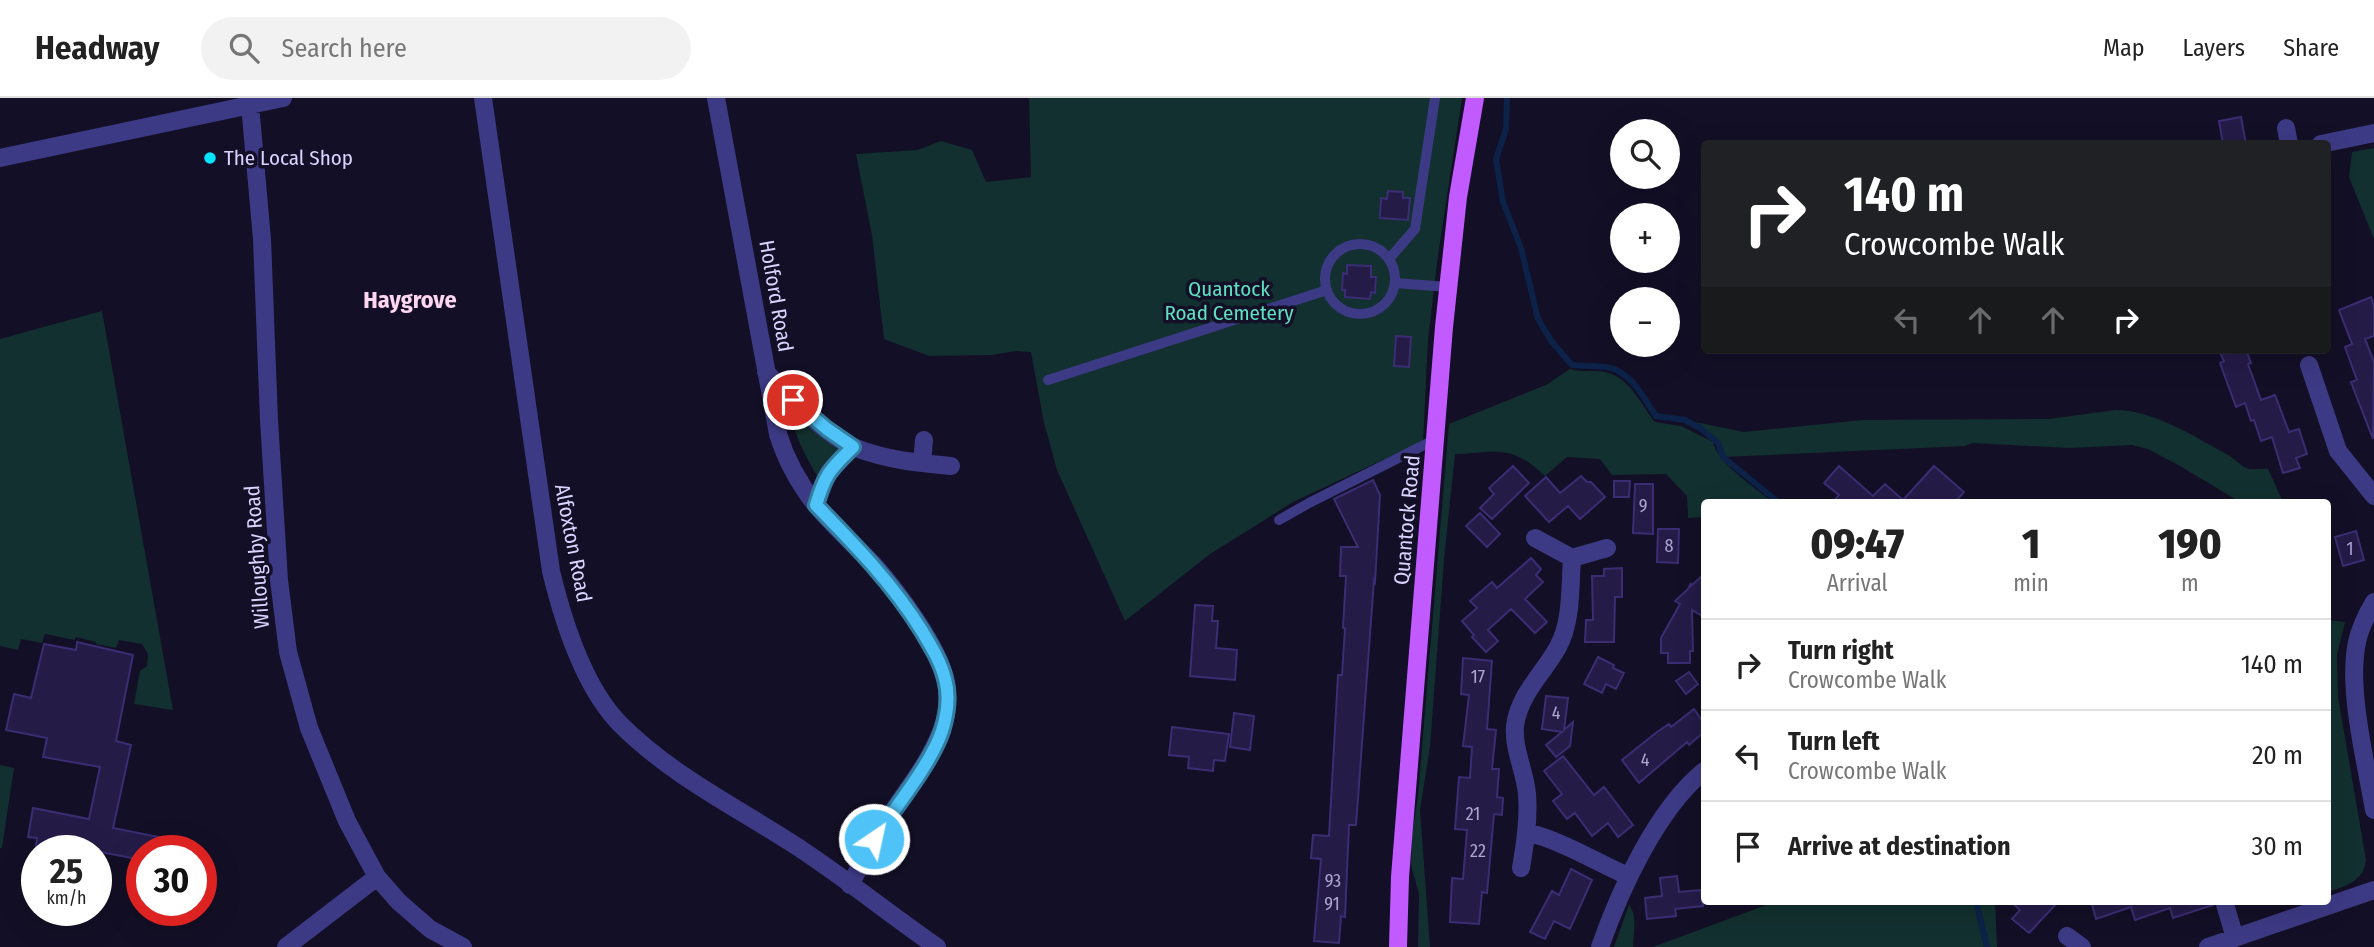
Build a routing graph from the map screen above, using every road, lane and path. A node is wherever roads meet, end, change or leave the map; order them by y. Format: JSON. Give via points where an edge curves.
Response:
{"nodes":[{"id":1,"x":283,"y":98,"type":"edge"},
{"id":2,"x":483,"y":98,"type":"edge"},
{"id":3,"x":716,"y":98,"type":"edge"},
{"id":4,"x":1435,"y":98,"type":"edge"},
{"id":5,"x":1475,"y":98,"type":"edge"},
{"id":6,"x":250,"y":105,"type":"junction"},
{"id":7,"x":2374,"y":133,"type":"edge"},
{"id":8,"x":2331,"y":142,"type":"edge"},
{"id":9,"x":0,"y":158,"type":"edge"},
{"id":10,"x":1390,"y":259,"type":"junction"},
{"id":11,"x":1395,"y":283,"type":"junction"},
{"id":12,"x":1448,"y":287,"type":"junction"},
{"id":13,"x":1327,"y":290,"type":"junction"},
{"id":14,"x":2309,"y":365,"type":"dead end"},
{"id":15,"x":766,"y":372,"type":"junction"},
{"id":16,"x":1048,"y":380,"type":"dead end"},
{"id":17,"x":1437,"y":439,"type":"junction"},
{"id":18,"x":924,"y":440,"type":"dead end"},
{"id":19,"x":853,"y":447,"type":"junction"},
{"id":20,"x":922,"y":463,"type":"junction"},
{"id":21,"x":951,"y":466,"type":"dead end"},
{"id":22,"x":2374,"y":496,"type":"edge"},
{"id":23,"x":816,"y":505,"type":"junction"},
{"id":24,"x":1279,"y":520,"type":"dead end"},
{"id":25,"x":1535,"y":538,"type":"dead end"},
{"id":26,"x":1607,"y":548,"type":"dead end"},
{"id":27,"x":1572,"y":558,"type":"junction"},
{"id":28,"x":2374,"y":602,"type":"edge"},
{"id":29,"x":1701,"y":774,"type":"edge"},
{"id":30,"x":2374,"y":810,"type":"edge"},
{"id":31,"x":1526,"y":832,"type":"junction"},
{"id":32,"x":1521,"y":868,"type":"dead end"},
{"id":33,"x":377,"y":877,"type":"junction"},
{"id":34,"x":1628,"y":877,"type":"junction"},
{"id":35,"x":850,"y":885,"type":"junction"},
{"id":36,"x":2374,"y":890,"type":"edge"},
{"id":37,"x":2225,"y":905,"type":"edge"},
{"id":38,"x":2331,"y":905,"type":"edge"},
{"id":39,"x":2331,"y":905,"type":"edge"},
{"id":40,"x":2067,"y":936,"type":"dead end"},
{"id":41,"x":2235,"y":938,"type":"junction"},
{"id":42,"x":286,"y":947,"type":"edge"},
{"id":43,"x":463,"y":947,"type":"edge"},
{"id":44,"x":937,"y":947,"type":"edge"},
{"id":45,"x":1398,"y":947,"type":"edge"},
{"id":46,"x":1600,"y":947,"type":"edge"},
{"id":47,"x":2082,"y":947,"type":"edge"},
{"id":48,"x":2208,"y":947,"type":"edge"}],
"edges":[{"from":1,"to":6,"type":"street"},
{"from":2,"to":35,"type":"street","name":"Alfoxton Road","via":[[551,571],[577,653],[606,705],[641,743],[677,772]]},
{"from":3,"to":15,"type":"street","name":"Holford Road"},
{"from":4,"to":10,"type":"lane","via":[[1415,229]]},
{"from":5,"to":12,"type":"main road","name":"Quantock Road"},
{"from":6,"to":9,"type":"street"},
{"from":6,"to":33,"type":"street","name":"Willoughby Road","via":[[262,239],[279,580],[288,652],[309,728],[347,821]]},
{"from":7,"to":8,"type":"street"},
{"from":10,"to":11,"type":"lane"},
{"from":10,"to":13,"type":"lane","via":[[1372,246],[1350,245],[1332,258],[1325,279]]},
{"from":11,"to":12,"type":"lane"},
{"from":11,"to":13,"type":"lane","via":[[1386,303],[1365,313],[1342,308]]},
{"from":12,"to":17,"type":"main road","name":"Quantock Road"},
{"from":13,"to":16,"type":"lane"},
{"from":14,"to":22,"type":"street","via":[[2339,451]]},
{"from":15,"to":19,"type":"street","via":[[804,410]]},
{"from":15,"to":23,"type":"street","name":"Holford Road","via":[[784,454]]},
{"from":17,"to":24,"type":"lane"},
{"from":17,"to":45,"type":"main road","name":"Quantock Road"},
{"from":18,"to":20,"type":"street"},
{"from":19,"to":20,"type":"street"},
{"from":19,"to":23,"type":"street","via":[[824,478]]},
{"from":20,"to":21,"type":"street"},
{"from":23,"to":35,"type":"street","name":"Holford Road","via":[[903,600],[946,680],[948,705],[942,733]]},
{"from":25,"to":27,"type":"street"},
{"from":26,"to":27,"type":"street"},
{"from":27,"to":31,"type":"street","via":[[1566,626],[1559,646],[1524,697],[1515,727],[1527,793]]},
{"from":28,"to":30,"type":"street","via":[[2363,623],[2355,661],[2356,699]]},
{"from":29,"to":34,"type":"street","via":[[1679,794]]},
{"from":31,"to":32,"type":"street"},
{"from":31,"to":34,"type":"street","via":[[1566,844]]},
{"from":33,"to":42,"type":"street"},
{"from":33,"to":43,"type":"street","name":"Willoughby Road","via":[[430,929]]},
{"from":34,"to":46,"type":"street"},
{"from":35,"to":44,"type":"street","name":"Alfoxton Road"},
{"from":36,"to":38,"type":"street"},
{"from":37,"to":41,"type":"street"},
{"from":39,"to":41,"type":"street"},
{"from":40,"to":47,"type":"street"},
{"from":41,"to":48,"type":"street"}]}
